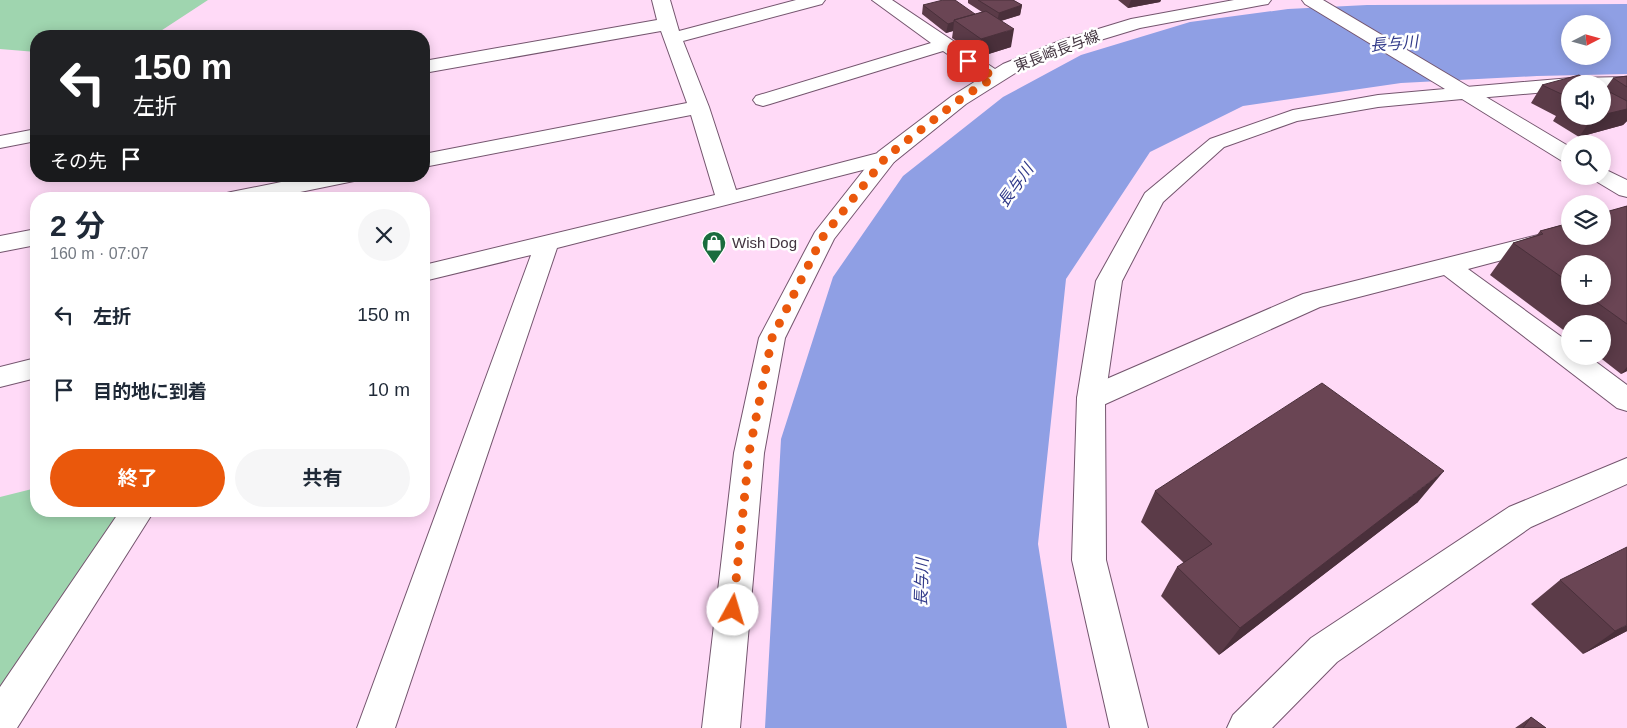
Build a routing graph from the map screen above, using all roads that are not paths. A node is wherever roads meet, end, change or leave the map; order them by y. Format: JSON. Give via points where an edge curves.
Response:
{"nodes":[{"id":1,"x":661,"y":0,"type":"edge"},
{"id":2,"x":816,"y":0,"type":"edge"},
{"id":3,"x":881,"y":0,"type":"edge"},
{"id":4,"x":1262,"y":0,"type":"edge"},
{"id":5,"x":1312,"y":1,"type":"edge"},
{"id":6,"x":920,"y":10,"type":"dead end"},
{"id":7,"x":902,"y":15,"type":"junction"},
{"id":8,"x":670,"y":31,"type":"junction"},
{"id":9,"x":943,"y":45,"type":"junction"},
{"id":10,"x":430,"y":66,"type":"edge"},
{"id":11,"x":994,"y":77,"type":"junction"},
{"id":12,"x":1627,"y":83,"type":"edge"},
{"id":13,"x":1459,"y":89,"type":"junction"},
{"id":14,"x":763,"y":100,"type":"dead end"},
{"id":15,"x":699,"y":107,"type":"junction"},
{"id":16,"x":30,"y":136,"type":"edge"},
{"id":17,"x":0,"y":142,"type":"edge"},
{"id":18,"x":1561,"y":151,"type":"edge"},
{"id":19,"x":886,"y":157,"type":"junction"},
{"id":20,"x":430,"y":160,"type":"edge"},
{"id":21,"x":1611,"y":180,"type":"edge"},
{"id":22,"x":316,"y":182,"type":"edge"},
{"id":23,"x":1627,"y":190,"type":"edge"},
{"id":24,"x":266,"y":192,"type":"edge"},
{"id":25,"x":728,"y":199,"type":"junction"},
{"id":26,"x":1561,"y":237,"type":"edge"},
{"id":27,"x":30,"y":238,"type":"edge"},
{"id":28,"x":547,"y":243,"type":"junction"},
{"id":29,"x":0,"y":244,"type":"edge"},
{"id":30,"x":1447,"y":265,"type":"junction"},
{"id":31,"x":430,"y":272,"type":"edge"},
{"id":32,"x":30,"y":370,"type":"edge"},
{"id":33,"x":0,"y":377,"type":"edge"},
{"id":34,"x":1090,"y":398,"type":"junction"},
{"id":35,"x":1627,"y":400,"type":"edge"},
{"id":36,"x":1627,"y":470,"type":"edge"},
{"id":37,"x":134,"y":517,"type":"edge"},
{"id":38,"x":0,"y":720,"type":"edge"},
{"id":39,"x":376,"y":728,"type":"edge"},
{"id":40,"x":721,"y":728,"type":"edge"},
{"id":41,"x":1129,"y":728,"type":"edge"},
{"id":42,"x":1246,"y":728,"type":"edge"}],
"edges":[{"from":1,"to":8,"type":"street"},
{"from":2,"to":8,"type":"street"},
{"from":3,"to":7,"type":"street"},
{"from":4,"to":11,"type":"street","name":"東長崎長与線","via":[[1137,22],[1052,51]]},
{"from":5,"to":13,"type":"street"},
{"from":6,"to":7,"type":"street"},
{"from":7,"to":9,"type":"street"},
{"from":8,"to":10,"type":"street"},
{"from":8,"to":15,"type":"street"},
{"from":9,"to":11,"type":"street"},
{"from":9,"to":14,"type":"street"},
{"from":11,"to":19,"type":"street","name":"東長崎長与線"},
{"from":12,"to":13,"type":"street"},
{"from":13,"to":18,"type":"street"},
{"from":13,"to":34,"type":"street","via":[[1293,116],[1217,144],[1153,198],[1109,281]]},
{"from":15,"to":20,"type":"street"},
{"from":15,"to":25,"type":"street"},
{"from":16,"to":17,"type":"street"},
{"from":19,"to":25,"type":"street"},
{"from":19,"to":40,"type":"street","name":"東長崎長与線","via":[[822,238],[772,338],[749,453]]},
{"from":21,"to":23,"type":"street"},
{"from":22,"to":24,"type":"street"},
{"from":25,"to":28,"type":"street"},
{"from":26,"to":30,"type":"street"},
{"from":27,"to":29,"type":"street"},
{"from":28,"to":31,"type":"street"},
{"from":28,"to":39,"type":"street"},
{"from":30,"to":34,"type":"street","via":[[1312,300]]},
{"from":30,"to":35,"type":"street"},
{"from":32,"to":33,"type":"street"},
{"from":34,"to":41,"type":"street","via":[[1089,560]]},
{"from":36,"to":42,"type":"street","via":[[1520,517],[1324,650]]},
{"from":37,"to":38,"type":"street"}]}
